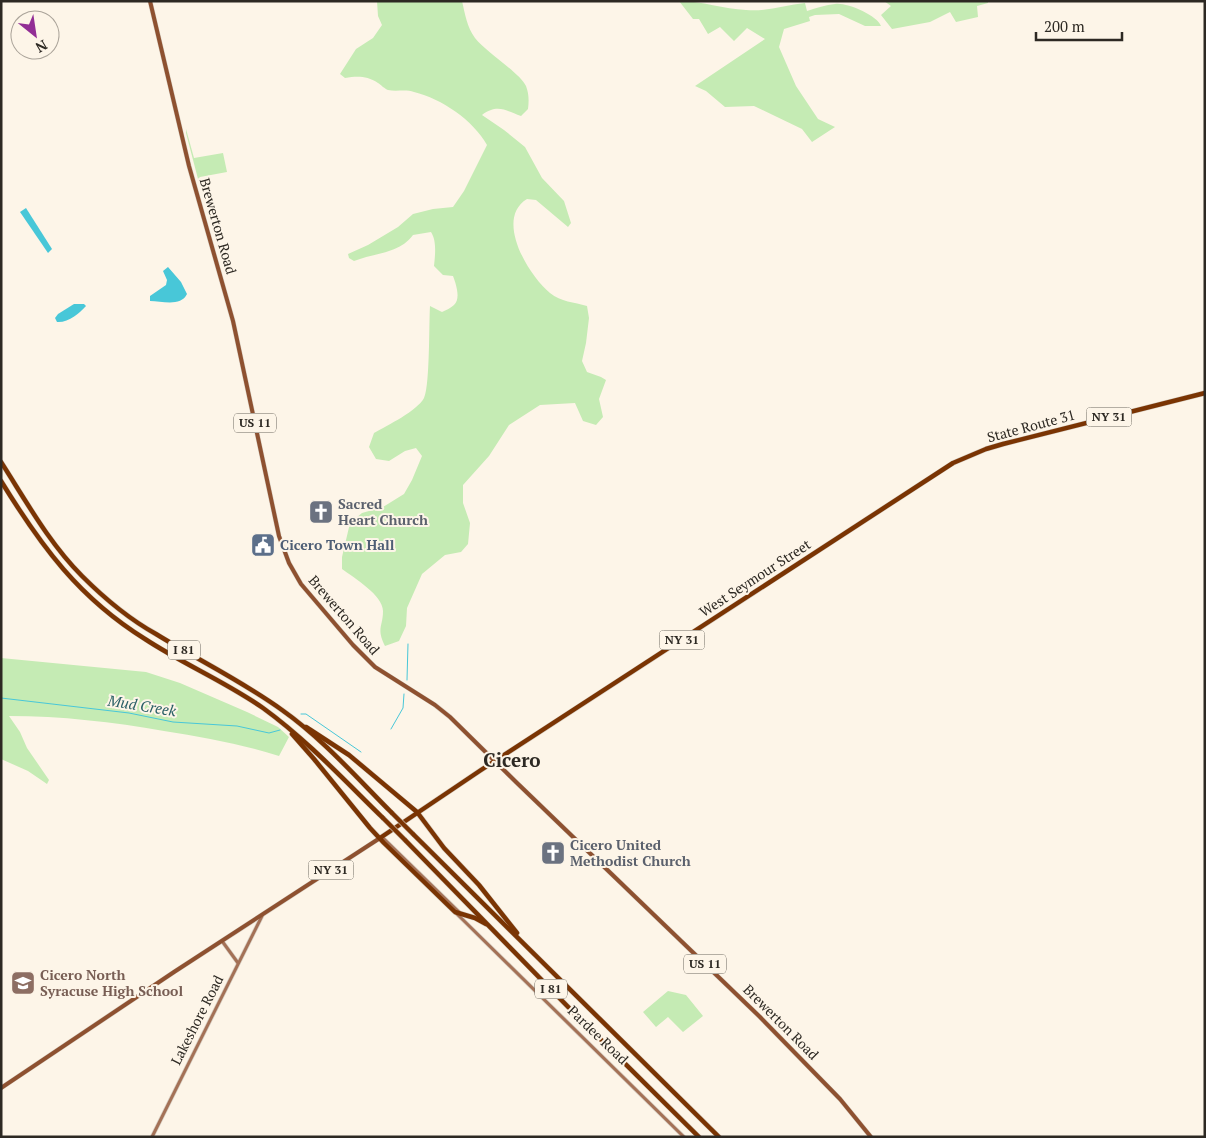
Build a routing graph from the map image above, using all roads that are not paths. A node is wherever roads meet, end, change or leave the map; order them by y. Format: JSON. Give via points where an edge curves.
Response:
{"nodes":[{"id":1,"x":150,"y":1,"type":"edge"},
{"id":2,"x":1205,"y":393,"type":"edge"},
{"id":3,"x":1,"y":462,"type":"edge"},
{"id":4,"x":1,"y":481,"type":"edge"},
{"id":5,"x":877,"y":512,"type":"joint"},
{"id":6,"x":298,"y":722,"type":"junction"},
{"id":7,"x":283,"y":724,"type":"junction"},
{"id":8,"x":495,"y":761,"type":"junction"},
{"id":9,"x":417,"y":812,"type":"junction"},
{"id":10,"x":381,"y":837,"type":"junction"},
{"id":11,"x":458,"y":913,"type":"junction"},
{"id":12,"x":263,"y":914,"type":"junction"},
{"id":13,"x":475,"y":918,"type":"junction"},
{"id":14,"x":473,"y":927,"type":"junction"},
{"id":15,"x":498,"y":935,"type":"junction"},
{"id":16,"x":222,"y":941,"type":"junction"},
{"id":17,"x":525,"y":944,"type":"junction"},
{"id":18,"x":238,"y":964,"type":"junction"},
{"id":19,"x":1,"y":1088,"type":"edge"},
{"id":20,"x":152,"y":1137,"type":"edge"},
{"id":21,"x":684,"y":1137,"type":"edge"},
{"id":22,"x":699,"y":1137,"type":"edge"},
{"id":23,"x":719,"y":1137,"type":"edge"},
{"id":24,"x":871,"y":1137,"type":"edge"}],
"edges":[{"from":1,"to":8,"type":"main road","name":"Brewerton Road","number":"US 11","via":[[189,166],[234,323],[278,528],[289,563],[307,591],[366,659],[435,705]]},
{"from":2,"to":5,"type":"highway","name":"State Route 31","number":"NY 31","via":[[986,449],[948,466]]},
{"from":3,"to":6,"type":"highway","number":"I 81","via":[[56,546],[105,598],[155,634],[241,682]]},
{"from":4,"to":7,"type":"highway","number":"I 81","via":[[43,546],[102,608],[145,640],[222,682]]},
{"from":5,"to":8,"type":"highway","name":"West Seymour Street","number":"NY 31"},
{"from":6,"to":9,"type":"highway","via":[[349,755]]},
{"from":6,"to":17,"type":"highway","number":"I 81","bridge":true},
{"from":7,"to":10,"type":"highway","name":"Pardee Road"},
{"from":7,"to":15,"type":"highway","number":"I 81","bridge":true,"via":[[317,752]]},
{"from":8,"to":9,"type":"highway","number":"NY 31"},
{"from":8,"to":24,"type":"main road","name":"Brewerton Road","number":"US 11","via":[[760,1017],[840,1099]]},
{"from":9,"to":10,"type":"highway","number":"NY 31"},
{"from":9,"to":17,"type":"highway"},
{"from":10,"to":11,"type":"highway","name":"Pardee Road"},
{"from":10,"to":12,"type":"main road","number":"NY 31"},
{"from":11,"to":13,"type":"highway"},
{"from":11,"to":14,"type":"street","name":"Pardee Road"},
{"from":12,"to":16,"type":"main road","number":"NY 31"},
{"from":12,"to":18,"type":"street","name":"Lakeshore Road"},
{"from":13,"to":14,"type":"highway"},
{"from":13,"to":15,"type":"highway"},
{"from":14,"to":21,"type":"street","name":"Pardee Road"},
{"from":15,"to":22,"type":"highway","number":"I 81"},
{"from":16,"to":18,"type":"street"},
{"from":16,"to":19,"type":"main road","number":"NY 31"},
{"from":17,"to":23,"type":"highway","number":"I 81"},
{"from":18,"to":20,"type":"street","name":"Lakeshore Road"}]}
